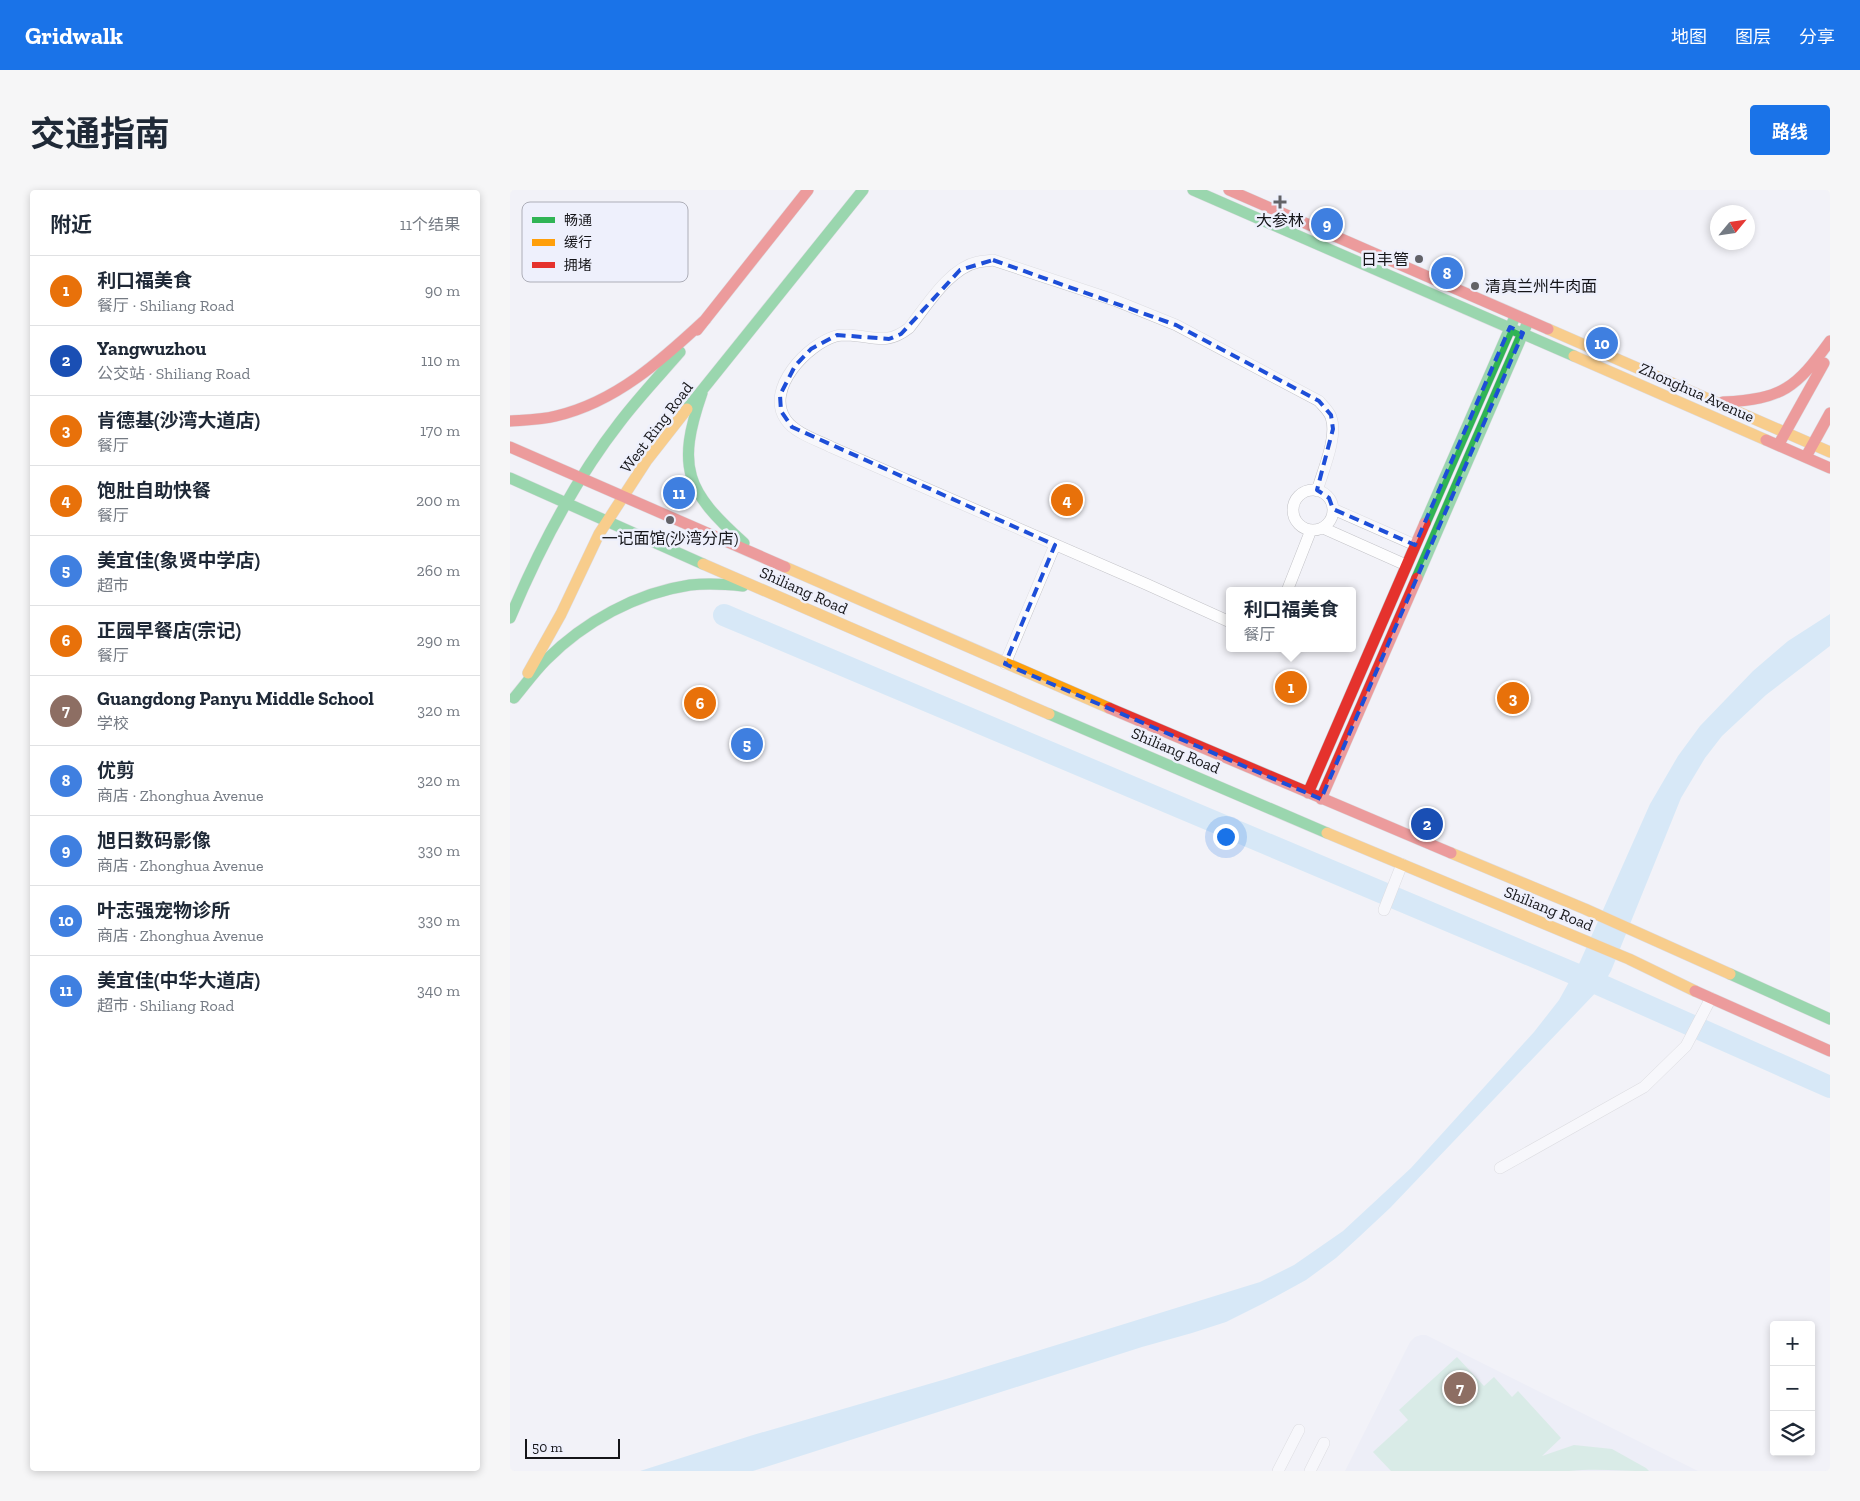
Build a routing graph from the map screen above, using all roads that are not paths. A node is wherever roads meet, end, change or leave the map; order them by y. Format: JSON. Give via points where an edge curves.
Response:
{"nodes":[{"id":1,"x":808,"y":190,"type":"edge"},
{"id":2,"x":863,"y":190,"type":"edge"},
{"id":3,"x":1193,"y":190,"type":"edge"},
{"id":4,"x":1229,"y":190,"type":"edge"},
{"id":5,"x":1516,"y":314,"type":"junction"},
{"id":6,"x":706,"y":319,"type":"junction"},
{"id":7,"x":1528,"y":320,"type":"junction"},
{"id":8,"x":1510,"y":328,"type":"junction"},
{"id":9,"x":1523,"y":333,"type":"junction"},
{"id":10,"x":1830,"y":341,"type":"edge"},
{"id":11,"x":1830,"y":352,"type":"edge"},
{"id":12,"x":702,"y":393,"type":"junction"},
{"id":13,"x":1717,"y":402,"type":"junction"},
{"id":14,"x":1830,"y":413,"type":"edge"},
{"id":15,"x":510,"y":421,"type":"edge"},
{"id":16,"x":1785,"y":432,"type":"junction"},
{"id":17,"x":1813,"y":444,"type":"junction"},
{"id":18,"x":1779,"y":445,"type":"junction"},
{"id":19,"x":510,"y":447,"type":"edge"},
{"id":20,"x":1830,"y":452,"type":"edge"},
{"id":21,"x":1806,"y":457,"type":"junction"},
{"id":22,"x":1830,"y":468,"type":"edge"},
{"id":23,"x":510,"y":478,"type":"edge"},
{"id":24,"x":581,"y":479,"type":"junction"},
{"id":25,"x":1317,"y":490,"type":"junction"},
{"id":26,"x":623,"y":497,"type":"junction"},
{"id":27,"x":566,"y":503,"type":"junction"},
{"id":28,"x":1333,"y":509,"type":"junction"},
{"id":29,"x":608,"y":521,"type":"junction"},
{"id":30,"x":1323,"y":528,"type":"junction"},
{"id":31,"x":1311,"y":530,"type":"junction"},
{"id":32,"x":1055,"y":545,"type":"junction"},
{"id":33,"x":1415,"y":545,"type":"junction"},
{"id":34,"x":761,"y":558,"type":"junction"},
{"id":35,"x":1406,"y":565,"type":"junction"},
{"id":36,"x":778,"y":584,"type":"junction"},
{"id":37,"x":1289,"y":587,"type":"edge"},
{"id":38,"x":510,"y":618,"type":"edge"},
{"id":39,"x":1226,"y":620,"type":"edge"},
{"id":40,"x":1005,"y":664,"type":"junction"},
{"id":41,"x":512,"y":702,"type":"edge"},
{"id":42,"x":1308,"y":793,"type":"junction"},
{"id":43,"x":1321,"y":799,"type":"junction"},
{"id":44,"x":1402,"y":864,"type":"junction"},
{"id":45,"x":1384,"y":910,"type":"dead end"},
{"id":46,"x":1711,"y":998,"type":"junction"},
{"id":47,"x":1830,"y":1019,"type":"edge"},
{"id":48,"x":1830,"y":1051,"type":"edge"},
{"id":49,"x":1500,"y":1168,"type":"dead end"},
{"id":50,"x":1299,"y":1430,"type":"dead end"},
{"id":51,"x":1324,"y":1443,"type":"dead end"},
{"id":52,"x":1278,"y":1471,"type":"edge"},
{"id":53,"x":1310,"y":1471,"type":"edge"}],
"edges":[{"from":1,"to":6,"type":"main road","name":"West Ring Road"},
{"from":2,"to":12,"type":"main road","name":"West Ring Road"},
{"from":3,"to":8,"type":"main road","name":"Zhonghua Avenue"},
{"from":4,"to":5,"type":"main road","name":"Zhonghua Avenue"},
{"from":5,"to":7,"type":"main road","name":"Zhonghua Avenue"},
{"from":5,"to":8,"type":"main road"},
{"from":6,"to":15,"type":"main road","via":[[657,364],[602,400],[555,416]]},
{"from":6,"to":24,"type":"main road","name":"West Ring Road","via":[[611,433]]},
{"from":7,"to":9,"type":"main road"},
{"from":7,"to":13,"type":"main road","name":"Zhonghua Avenue"},
{"from":8,"to":9,"type":"main road","name":"Zhonghua Avenue"},
{"from":8,"to":33,"type":"main road"},
{"from":9,"to":18,"type":"main road","name":"Zhonghua Avenue"},
{"from":9,"to":43,"type":"main road"},
{"from":10,"to":13,"type":"main road","via":[[1801,378],[1790,386],[1761,399]]},
{"from":11,"to":16,"type":"main road"},
{"from":12,"to":26,"type":"main road","name":"West Ring Road"},
{"from":12,"to":34,"type":"main road","via":[[691,419],[688,440],[687,461],[691,479],[713,517]]},
{"from":13,"to":16,"type":"main road","name":"Zhonghua Avenue"},
{"from":14,"to":17,"type":"main road"},
{"from":16,"to":17,"type":"main road","name":"Zhonghua Avenue"},
{"from":16,"to":18,"type":"main road"},
{"from":17,"to":20,"type":"main road","name":"Zhonghua Avenue"},
{"from":17,"to":21,"type":"main road"},
{"from":18,"to":21,"type":"main road","name":"Zhonghua Avenue"},
{"from":19,"to":24,"type":"main road","name":"Shiliang Road"},
{"from":21,"to":22,"type":"main road","name":"Zhonghua Avenue"},
{"from":23,"to":27,"type":"main road","name":"Shiliang Road"},
{"from":24,"to":26,"type":"main road","name":"Shiliang Road"},
{"from":24,"to":27,"type":"main road","name":"West Ring Road"},
{"from":25,"to":28,"type":"street","via":[[1329,498]]},
{"from":25,"to":31,"type":"street","via":[[1301,494],[1294,505],[1295,519]]},
{"from":25,"to":32,"type":"street","via":[[1333,429],[1331,415],[1318,401],[1176,325],[1114,300],[993,260],[977,262],[960,270],[901,334],[889,339],[837,335],[811,349],[787,378],[780,395],[785,419],[792,427]]},
{"from":26,"to":29,"type":"main road","name":"West Ring Road"},
{"from":26,"to":34,"type":"main road","name":"Shiliang Road"},
{"from":27,"to":29,"type":"main road","name":"Shiliang Road"},
{"from":27,"to":38,"type":"main road","name":"West Ring Road"},
{"from":28,"to":30,"type":"street","via":[[1331,520]]},
{"from":28,"to":33,"type":"street"},
{"from":29,"to":36,"type":"main road","name":"Shiliang Road"},
{"from":29,"to":41,"type":"main road","name":"West Ring Road"},
{"from":30,"to":31,"type":"street"},
{"from":30,"to":35,"type":"street"},
{"from":31,"to":37,"type":"street"},
{"from":32,"to":39,"type":"street"},
{"from":32,"to":40,"type":"street"},
{"from":33,"to":35,"type":"main road"},
{"from":34,"to":36,"type":"main road","name":"Shiliang Road"},
{"from":35,"to":42,"type":"main road"},
{"from":36,"to":40,"type":"main road","name":"Shiliang Road"},
{"from":36,"to":41,"type":"main road","via":[[688,586],[656,592],[630,603],[575,635],[548,658]]},
{"from":36,"to":44,"type":"main road","name":"Shiliang Road","via":[[894,648]]},
{"from":40,"to":42,"type":"main road","name":"Shiliang Road"},
{"from":42,"to":43,"type":"main road","name":"Shiliang Road"},
{"from":43,"to":47,"type":"main road","name":"Shiliang Road","via":[[1585,909]]},
{"from":44,"to":45,"type":"street"},
{"from":44,"to":46,"type":"main road","name":"Shiliang Road","via":[[1629,959]]},
{"from":46,"to":48,"type":"main road","name":"Shiliang Road"},
{"from":46,"to":49,"type":"street","via":[[1686,1046],[1644,1087]]},
{"from":50,"to":52,"type":"street"},
{"from":51,"to":53,"type":"street"}]}
